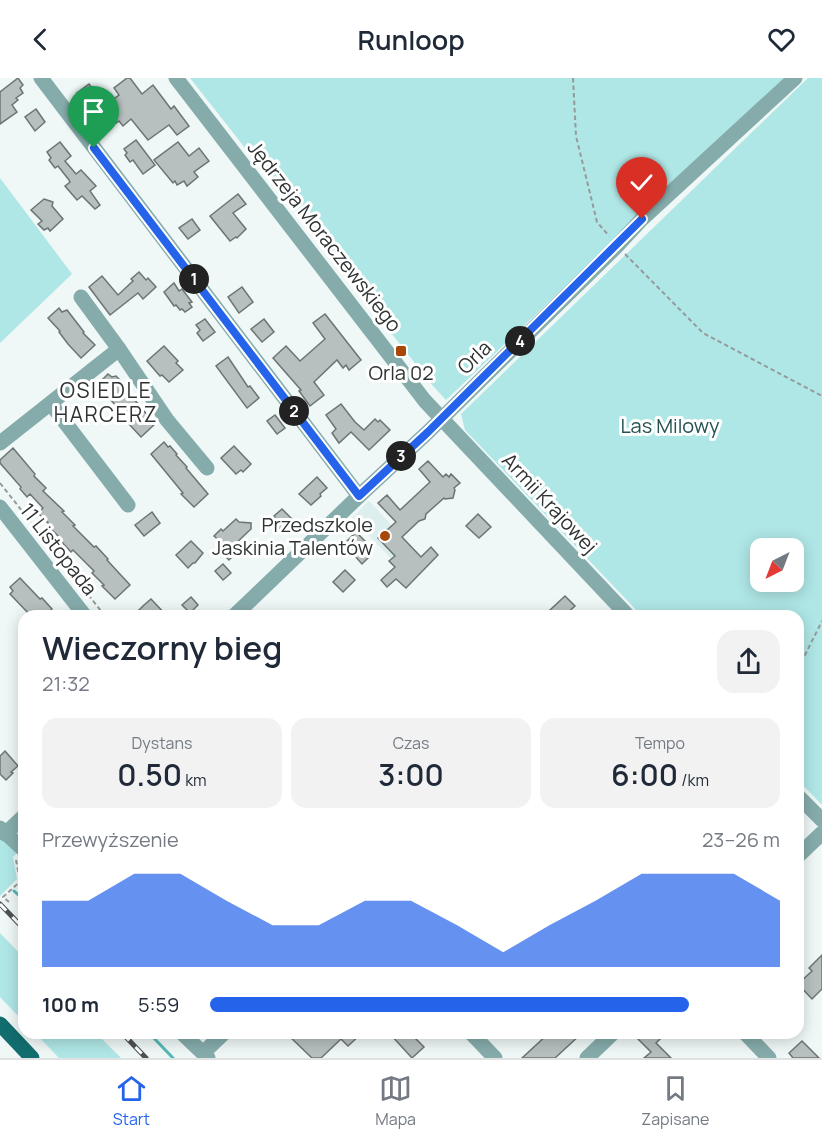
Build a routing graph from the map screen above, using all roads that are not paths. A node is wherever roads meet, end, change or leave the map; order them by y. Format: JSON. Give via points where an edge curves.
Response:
{"nodes":[{"id":1,"x":41,"y":78,"type":"edge"},
{"id":2,"x":176,"y":78,"type":"edge"},
{"id":3,"x":795,"y":78,"type":"edge"},
{"id":4,"x":81,"y":297,"type":"dead end"},
{"id":5,"x":119,"y":349,"type":"junction"},
{"id":6,"x":51,"y":404,"type":"junction"},
{"id":7,"x":441,"y":418,"type":"junction"},
{"id":8,"x":0,"y":443,"type":"edge"},
{"id":9,"x":207,"y":468,"type":"dead end"},
{"id":10,"x":359,"y":496,"type":"junction"},
{"id":11,"x":128,"y":505,"type":"dead end"},
{"id":12,"x":0,"y":507,"type":"edge"},
{"id":13,"x":80,"y":610,"type":"edge"},
{"id":14,"x":240,"y":610,"type":"edge"},
{"id":15,"x":622,"y":610,"type":"edge"},
{"id":16,"x":804,"y":801,"type":"edge"},
{"id":17,"x":18,"y":820,"type":"edge"},
{"id":18,"x":822,"y":820,"type":"edge"},
{"id":19,"x":3,"y":831,"type":"edge"},
{"id":20,"x":822,"y":833,"type":"edge"},
{"id":21,"x":18,"y":848,"type":"edge"},
{"id":22,"x":804,"y":850,"type":"edge"},
{"id":23,"x":0,"y":1024,"type":"edge"},
{"id":24,"x":188,"y":1039,"type":"edge"},
{"id":25,"x":219,"y":1039,"type":"edge"},
{"id":26,"x":477,"y":1039,"type":"edge"},
{"id":27,"x":607,"y":1039,"type":"edge"},
{"id":28,"x":751,"y":1039,"type":"edge"},
{"id":29,"x":205,"y":1055,"type":"edge"},
{"id":30,"x":32,"y":1058,"type":"edge"},
{"id":31,"x":495,"y":1058,"type":"edge"},
{"id":32,"x":587,"y":1058,"type":"edge"},
{"id":33,"x":769,"y":1058,"type":"edge"}],
"edges":[{"from":1,"to":10,"type":"street"},
{"from":2,"to":7,"type":"street","name":"Jędrzeja Moraczewskiego"},
{"from":3,"to":7,"type":"street","name":"Orla","via":[[642,219]]},
{"from":4,"to":5,"type":"street"},
{"from":5,"to":6,"type":"street"},
{"from":5,"to":9,"type":"street","via":[[167,420]]},
{"from":6,"to":8,"type":"street"},
{"from":6,"to":11,"type":"street"},
{"from":7,"to":10,"type":"street","name":"Orla"},
{"from":7,"to":15,"type":"street","name":"Armii Krajowej"},
{"from":10,"to":14,"type":"street","name":"Orla"},
{"from":12,"to":13,"type":"street","name":"11 Listopada"},
{"from":16,"to":18,"type":"street"},
{"from":17,"to":19,"type":"street"},
{"from":19,"to":21,"type":"street"},
{"from":20,"to":22,"type":"street"},
{"from":23,"to":30,"type":"main road"},
{"from":24,"to":29,"type":"street"},
{"from":25,"to":29,"type":"street"},
{"from":26,"to":31,"type":"street"},
{"from":27,"to":32,"type":"street"},
{"from":28,"to":33,"type":"street"}]}
